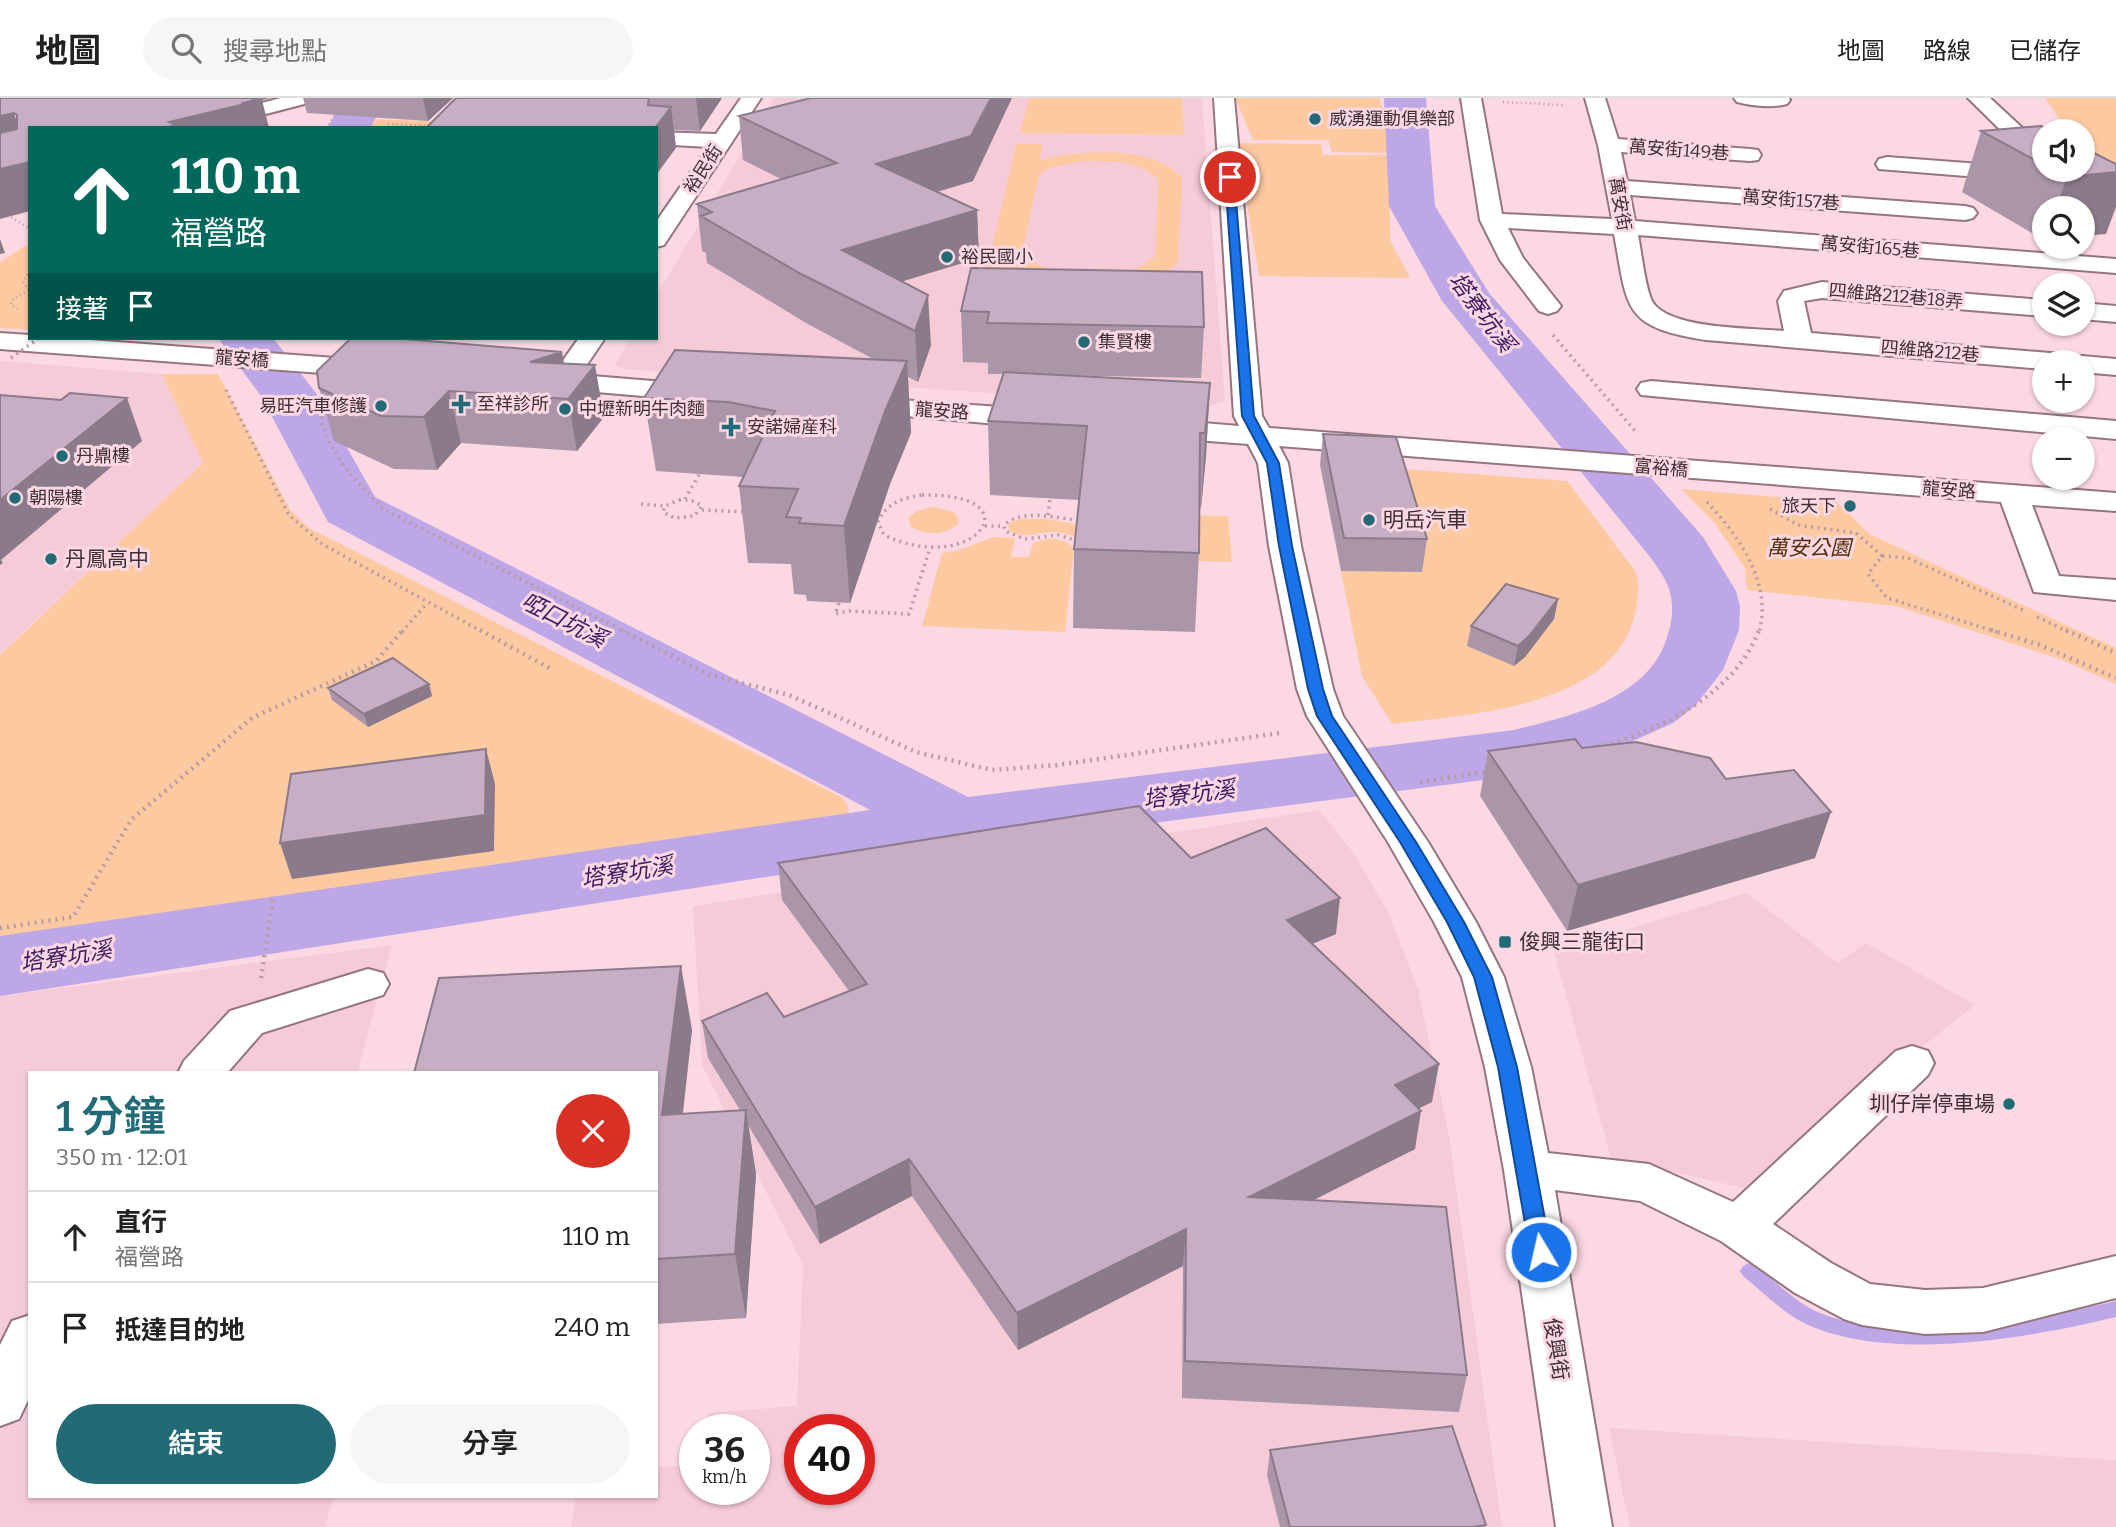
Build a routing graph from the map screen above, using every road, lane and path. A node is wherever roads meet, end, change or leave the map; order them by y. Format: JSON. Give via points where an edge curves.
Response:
{"nodes":[{"id":1,"x":304,"y":98,"type":"edge"},
{"id":2,"x":751,"y":98,"type":"edge"},
{"id":3,"x":1224,"y":98,"type":"edge"},
{"id":4,"x":1744,"y":98,"type":"edge"},
{"id":5,"x":1978,"y":98,"type":"edge"},
{"id":6,"x":1471,"y":99,"type":"edge"},
{"id":7,"x":1780,"y":100,"type":"dead end"},
{"id":8,"x":1596,"y":102,"type":"edge"},
{"id":9,"x":341,"y":108,"type":"dead end"},
{"id":10,"x":393,"y":120,"type":"dead end"},
{"id":11,"x":194,"y":126,"type":"edge"},
{"id":12,"x":328,"y":126,"type":"edge"},
{"id":13,"x":399,"y":126,"type":"edge"},
{"id":14,"x":658,"y":138,"type":"edge"},
{"id":15,"x":722,"y":141,"type":"junction"},
{"id":16,"x":1609,"y":145,"type":"junction"},
{"id":17,"x":2032,"y":149,"type":"edge"},
{"id":18,"x":1750,"y":155,"type":"dead end"},
{"id":19,"x":1886,"y":164,"type":"dead end"},
{"id":20,"x":2032,"y":172,"type":"edge"},
{"id":21,"x":2095,"y":178,"type":"edge"},
{"id":22,"x":2116,"y":181,"type":"edge"},
{"id":23,"x":2071,"y":182,"type":"edge"},
{"id":24,"x":1617,"y":187,"type":"junction"},
{"id":25,"x":2102,"y":203,"type":"edge"},
{"id":26,"x":0,"y":210,"type":"edge"},
{"id":27,"x":1965,"y":214,"type":"dead end"},
{"id":28,"x":1492,"y":220,"type":"junction"},
{"id":29,"x":1623,"y":227,"type":"junction"},
{"id":30,"x":28,"y":228,"type":"edge"},
{"id":31,"x":658,"y":237,"type":"edge"},
{"id":32,"x":2116,"y":266,"type":"edge"},
{"id":33,"x":28,"y":290,"type":"edge"},
{"id":34,"x":11,"y":305,"type":"junction"},
{"id":35,"x":2032,"y":307,"type":"edge"},
{"id":36,"x":0,"y":308,"type":"edge"},
{"id":37,"x":1644,"y":309,"type":"joint"},
{"id":38,"x":28,"y":310,"type":"edge"},
{"id":39,"x":2095,"y":312,"type":"edge"},
{"id":40,"x":2116,"y":314,"type":"edge"},
{"id":41,"x":1547,"y":316,"type":"joint"},
{"id":42,"x":33,"y":340,"type":"edge"},
{"id":43,"x":284,"y":340,"type":"edge"},
{"id":44,"x":591,"y":340,"type":"edge"},
{"id":45,"x":1799,"y":340,"type":"junction"},
{"id":46,"x":5,"y":349,"type":"edge"},
{"id":47,"x":2032,"y":359,"type":"edge"},
{"id":48,"x":302,"y":363,"type":"junction"},
{"id":49,"x":2095,"y":365,"type":"edge"},
{"id":50,"x":2116,"y":367,"type":"edge"},
{"id":51,"x":398,"y":370,"type":"edge"},
{"id":52,"x":521,"y":379,"type":"edge"},
{"id":53,"x":562,"y":383,"type":"junction"},
{"id":54,"x":224,"y":385,"type":"dead end"},
{"id":55,"x":1651,"y":389,"type":"dead end"},
{"id":56,"x":329,"y":393,"type":"edge"},
{"id":57,"x":724,"y":395,"type":"edge"},
{"id":58,"x":829,"y":403,"type":"edge"},
{"id":59,"x":1068,"y":421,"type":"edge"},
{"id":60,"x":1135,"y":427,"type":"edge"},
{"id":61,"x":2116,"y":430,"type":"edge"},
{"id":62,"x":1259,"y":436,"type":"junction"},
{"id":63,"x":1643,"y":441,"type":"dead end"},
{"id":64,"x":700,"y":473,"type":"dead end"},
{"id":65,"x":1782,"y":478,"type":"joint"},
{"id":66,"x":2012,"y":494,"type":"junction"},
{"id":67,"x":1703,"y":496,"type":"dead end"},
{"id":68,"x":1050,"y":498,"type":"dead end"},
{"id":69,"x":685,"y":499,"type":"junction"},
{"id":70,"x":2116,"y":502,"type":"edge"},
{"id":71,"x":641,"y":504,"type":"dead end"},
{"id":72,"x":665,"y":506,"type":"junction"},
{"id":73,"x":1766,"y":507,"type":"dead end"},
{"id":74,"x":702,"y":510,"type":"junction"},
{"id":75,"x":757,"y":512,"type":"edge"},
{"id":76,"x":1048,"y":515,"type":"junction"},
{"id":77,"x":1090,"y":521,"type":"edge"},
{"id":78,"x":985,"y":526,"type":"junction"},
{"id":79,"x":1004,"y":526,"type":"junction"},
{"id":80,"x":1085,"y":542,"type":"edge"},
{"id":81,"x":930,"y":548,"type":"junction"},
{"id":82,"x":1882,"y":556,"type":"junction"},
{"id":83,"x":2116,"y":590,"type":"edge"},
{"id":84,"x":427,"y":603,"type":"junction"},
{"id":85,"x":839,"y":603,"type":"dead end"},
{"id":86,"x":2116,"y":653,"type":"edge"},
{"id":87,"x":553,"y":670,"type":"dead end"},
{"id":88,"x":2116,"y":678,"type":"edge"},
{"id":89,"x":1280,"y":733,"type":"dead end"},
{"id":90,"x":1593,"y":748,"type":"edge"},
{"id":91,"x":1491,"y":771,"type":"edge"},
{"id":92,"x":1404,"y":795,"type":"junction"},
{"id":93,"x":273,"y":899,"type":"dead end"},
{"id":94,"x":0,"y":928,"type":"edge"},
{"id":95,"x":262,"y":974,"type":"dead end"},
{"id":96,"x":368,"y":984,"type":"dead end"},
{"id":97,"x":1912,"y":1063,"type":"dead end"},
{"id":98,"x":202,"y":1071,"type":"edge"},
{"id":99,"x":1528,"y":1170,"type":"junction"},
{"id":100,"x":1738,"y":1227,"type":"junction"},
{"id":101,"x":2116,"y":1276,"type":"edge"},
{"id":102,"x":28,"y":1341,"type":"edge"},
{"id":103,"x":0,"y":1402,"type":"edge"},
{"id":104,"x":1584,"y":1527,"type":"edge"}],
"edges":[{"from":1,"to":11,"type":"street"},
{"from":2,"to":15,"type":"street","name":"裕民街"},
{"from":3,"to":62,"type":"street","name":"俊興街","via":[[1248,416]]},
{"from":4,"to":7,"type":"street"},
{"from":5,"to":17,"type":"street"},
{"from":6,"to":8,"type":"path"},
{"from":6,"to":28,"type":"street"},
{"from":8,"to":16,"type":"street","name":"萬安街"},
{"from":9,"to":12,"type":"path"},
{"from":10,"to":13,"type":"path","via":[[388,124]]},
{"from":14,"to":15,"type":"street"},
{"from":15,"to":31,"type":"street","name":"裕民街"},
{"from":16,"to":18,"type":"street","name":"萬安街149巷"},
{"from":16,"to":24,"type":"street","name":"萬安街"},
{"from":19,"to":20,"type":"street"},
{"from":21,"to":22,"type":"street"},
{"from":23,"to":25,"type":"street"},
{"from":24,"to":27,"type":"street","name":"萬安街157巷"},
{"from":24,"to":29,"type":"street","name":"萬安街"},
{"from":26,"to":30,"type":"path"},
{"from":28,"to":29,"type":"street","name":"萬安街165巷"},
{"from":28,"to":41,"type":"street"},
{"from":29,"to":32,"type":"street","name":"萬安街165巷"},
{"from":29,"to":37,"type":"street","name":"萬安街"},
{"from":33,"to":34,"type":"path"},
{"from":34,"to":36,"type":"path"},
{"from":34,"to":38,"type":"path"},
{"from":35,"to":45,"type":"street","name":"四維路212巷18弄","via":[[1809,291],[1791,301]]},
{"from":37,"to":45,"type":"street","name":"四維路212巷","via":[[1676,327]]},
{"from":39,"to":40,"type":"street"},
{"from":41,"to":63,"type":"path"},
{"from":42,"to":46,"type":"path","bridge":true},
{"from":43,"to":48,"type":"street"},
{"from":44,"to":53,"type":"street"},
{"from":45,"to":47,"type":"street","name":"四維路212巷"},
{"from":46,"to":48,"type":"street","name":"龍安橋"},
{"from":48,"to":51,"type":"street"},
{"from":49,"to":50,"type":"street"},
{"from":52,"to":53,"type":"street"},
{"from":53,"to":57,"type":"street","via":[[681,397]]},
{"from":54,"to":84,"type":"path","via":[[289,515],[322,544]]},
{"from":55,"to":61,"type":"street"},
{"from":56,"to":89,"type":"path","via":[[322,404],[320,423],[349,475],[383,509],[710,675],[789,695],[916,752],[992,770]]},
{"from":58,"to":59,"type":"street","name":"龍安路"},
{"from":60,"to":62,"type":"street"},
{"from":62,"to":65,"type":"street","name":"富裕橋"},
{"from":62,"to":92,"type":"street","name":"俊興街","via":[[1273,463],[1285,546],[1315,689],[1325,716]]},
{"from":64,"to":69,"type":"path"},
{"from":65,"to":66,"type":"street","name":"龍安路"},
{"from":66,"to":70,"type":"street","name":"龍安路"},
{"from":66,"to":83,"type":"street","via":[[2046,585]]},
{"from":67,"to":90,"type":"path","via":[[1724,519],[1755,571],[1763,610],[1753,646],[1718,688],[1643,734]]},
{"from":68,"to":76,"type":"path"},
{"from":69,"to":72,"type":"path"},
{"from":69,"to":74,"type":"path","via":[[696,501]]},
{"from":71,"to":72,"type":"path"},
{"from":72,"to":74,"type":"path","via":[[665,514],[674,518],[688,518]]},
{"from":73,"to":82,"type":"path","via":[[1798,525],[1856,533]]},
{"from":74,"to":75,"type":"path"},
{"from":76,"to":77,"type":"path"},
{"from":76,"to":79,"type":"path","via":[[1019,516]]},
{"from":78,"to":79,"type":"path"},
{"from":78,"to":81,"type":"path","via":[[965,542]]},
{"from":78,"to":81,"type":"path","via":[[986,516],[980,508],[949,492],[906,498],[892,503],[879,517],[884,535]]},
{"from":79,"to":80,"type":"path","via":[[1005,531],[1025,539],[1058,535]]},
{"from":81,"to":85,"type":"path","via":[[909,614],[835,614]]},
{"from":82,"to":86,"type":"path","via":[[1908,558]]},
{"from":82,"to":88,"type":"path","via":[[1868,575],[1887,598],[2040,645]]},
{"from":84,"to":87,"type":"path"},
{"from":84,"to":94,"type":"path","via":[[376,661],[252,718],[131,820],[73,917]]},
{"from":91,"to":92,"type":"path"},
{"from":92,"to":99,"type":"street","name":"俊興街","via":[[1455,922],[1483,977],[1508,1067]]},
{"from":93,"to":95,"type":"path"},
{"from":96,"to":98,"type":"street","via":[[246,1022]]},
{"from":97,"to":100,"type":"street"},
{"from":99,"to":100,"type":"street","via":[[1649,1184]]},
{"from":99,"to":104,"type":"street","name":"俊興街"},
{"from":100,"to":101,"type":"street","via":[[1813,1278],[1863,1304],[1925,1312],[1983,1310]]},
{"from":102,"to":103,"type":"street"}]}
